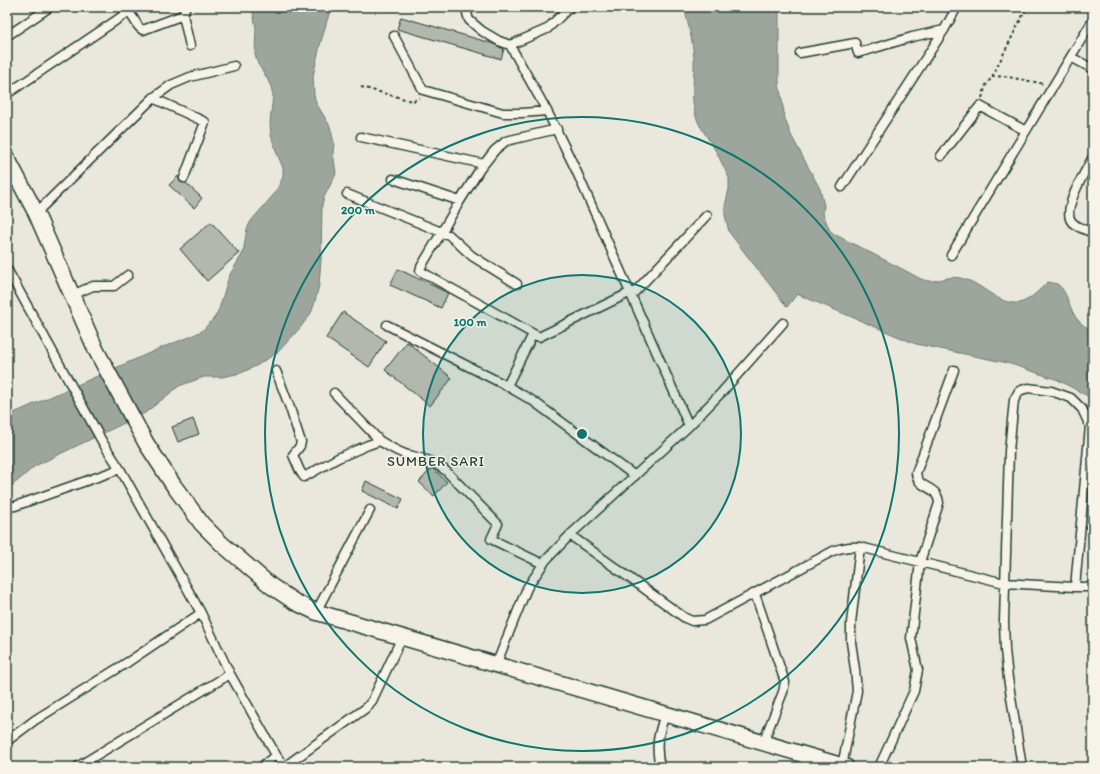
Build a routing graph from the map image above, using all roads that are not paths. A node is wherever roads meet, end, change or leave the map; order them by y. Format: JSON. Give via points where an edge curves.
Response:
{"nodes":[{"id":1,"x":50,"y":7,"type":"edge"},
{"id":2,"x":470,"y":7,"type":"edge"},
{"id":3,"x":570,"y":7,"type":"edge"},
{"id":4,"x":957,"y":7,"type":"edge"},
{"id":5,"x":184,"y":11,"type":"edge"},
{"id":6,"x":1093,"y":20,"type":"edge"},
{"id":7,"x":944,"y":30,"type":"junction"},
{"id":8,"x":7,"y":36,"type":"edge"},
{"id":9,"x":394,"y":36,"type":"dead end"},
{"id":10,"x":510,"y":44,"type":"junction"},
{"id":11,"x":190,"y":46,"type":"dead end"},
{"id":12,"x":800,"y":53,"type":"dead end"},
{"id":13,"x":1071,"y":57,"type":"junction"},
{"id":14,"x":234,"y":66,"type":"dead end"},
{"id":15,"x":1093,"y":69,"type":"edge"},
{"id":16,"x":7,"y":94,"type":"edge"},
{"id":17,"x":153,"y":98,"type":"junction"},
{"id":18,"x":547,"y":111,"type":"junction"},
{"id":19,"x":557,"y":129,"type":"junction"},
{"id":20,"x":1026,"y":131,"type":"junction"},
{"id":21,"x":361,"y":137,"type":"dead end"},
{"id":22,"x":941,"y":156,"type":"dead end"},
{"id":23,"x":1093,"y":157,"type":"edge"},
{"id":24,"x":7,"y":158,"type":"edge"},
{"id":25,"x":484,"y":164,"type":"junction"},
{"id":26,"x":184,"y":178,"type":"dead end"},
{"id":27,"x":393,"y":179,"type":"dead end"},
{"id":28,"x":842,"y":187,"type":"dead end"},
{"id":29,"x":347,"y":194,"type":"dead end"},
{"id":30,"x":460,"y":201,"type":"junction"},
{"id":31,"x":36,"y":213,"type":"junction"},
{"id":32,"x":707,"y":215,"type":"dead end"},
{"id":33,"x":441,"y":231,"type":"junction"},
{"id":34,"x":1093,"y":233,"type":"edge"},
{"id":35,"x":951,"y":255,"type":"dead end"},
{"id":36,"x":7,"y":269,"type":"edge"},
{"id":37,"x":128,"y":275,"type":"dead end"},
{"id":38,"x":517,"y":284,"type":"dead end"},
{"id":39,"x":631,"y":294,"type":"junction"},
{"id":40,"x":72,"y":296,"type":"junction"},
{"id":41,"x":783,"y":323,"type":"dead end"},
{"id":42,"x":387,"y":325,"type":"dead end"},
{"id":43,"x":533,"y":334,"type":"junction"},
{"id":44,"x":954,"y":370,"type":"dead end"},
{"id":45,"x":276,"y":371,"type":"dead end"},
{"id":46,"x":508,"y":386,"type":"junction"},
{"id":47,"x":334,"y":393,"type":"dead end"},
{"id":48,"x":689,"y":426,"type":"junction"},
{"id":49,"x":380,"y":441,"type":"junction"},
{"id":50,"x":120,"y":470,"type":"junction"},
{"id":51,"x":635,"y":476,"type":"junction"},
{"id":52,"x":7,"y":508,"type":"edge"},
{"id":53,"x":370,"y":510,"type":"dead end"},
{"id":54,"x":570,"y":535,"type":"junction"},
{"id":55,"x":860,"y":548,"type":"junction"},
{"id":56,"x":920,"y":562,"type":"junction"},
{"id":57,"x":543,"y":564,"type":"junction"},
{"id":58,"x":1004,"y":583,"type":"junction"},
{"id":59,"x":1075,"y":587,"type":"junction"},
{"id":60,"x":1093,"y":589,"type":"edge"},
{"id":61,"x":755,"y":594,"type":"junction"},
{"id":62,"x":316,"y":612,"type":"junction"},
{"id":63,"x":201,"y":613,"type":"junction"},
{"id":64,"x":402,"y":637,"type":"junction"},
{"id":65,"x":496,"y":665,"type":"junction"},
{"id":66,"x":230,"y":674,"type":"junction"},
{"id":67,"x":665,"y":714,"type":"junction"},
{"id":68,"x":7,"y":741,"type":"edge"},
{"id":69,"x":763,"y":743,"type":"junction"},
{"id":70,"x":276,"y":755,"type":"junction"},
{"id":71,"x":805,"y":761,"type":"edge"},
{"id":72,"x":844,"y":766,"type":"edge"},
{"id":73,"x":77,"y":767,"type":"edge"},
{"id":74,"x":262,"y":767,"type":"edge"},
{"id":75,"x":284,"y":767,"type":"edge"},
{"id":76,"x":660,"y":767,"type":"edge"},
{"id":77,"x":879,"y":767,"type":"edge"},
{"id":78,"x":1022,"y":767,"type":"edge"}],
"edges":[{"from":1,"to":8,"type":"street"},
{"from":2,"to":10,"type":"street","via":[[467,13],[469,20],[499,41]]},
{"from":3,"to":10,"type":"street","via":[[547,29]]},
{"from":4,"to":7,"type":"street"},
{"from":5,"to":11,"type":"street"},
{"from":5,"to":16,"type":"street","via":[[143,30],[128,13]]},
{"from":6,"to":13,"type":"street"},
{"from":7,"to":12,"type":"street","via":[[912,36],[858,57],[855,43]]},
{"from":7,"to":28,"type":"street"},
{"from":9,"to":18,"type":"street","via":[[423,90],[503,113]]},
{"from":10,"to":18,"type":"street"},
{"from":13,"to":15,"type":"street"},
{"from":13,"to":20,"type":"street"},
{"from":14,"to":17,"type":"street","via":[[190,77],[170,85]]},
{"from":17,"to":26,"type":"street","via":[[205,122]]},
{"from":17,"to":31,"type":"street"},
{"from":18,"to":19,"type":"street"},
{"from":19,"to":25,"type":"street","via":[[506,140]]},
{"from":19,"to":39,"type":"street"},
{"from":20,"to":22,"type":"street","via":[[980,106]]},
{"from":20,"to":35,"type":"street"},
{"from":21,"to":25,"type":"street"},
{"from":23,"to":34,"type":"street","via":[[1072,199],[1068,214],[1073,223]]},
{"from":24,"to":31,"type":"highway"},
{"from":25,"to":30,"type":"street"},
{"from":27,"to":30,"type":"street"},
{"from":29,"to":33,"type":"street"},
{"from":30,"to":33,"type":"street"},
{"from":31,"to":40,"type":"highway"},
{"from":32,"to":39,"type":"street"},
{"from":33,"to":38,"type":"street","via":[[453,238],[472,256]]},
{"from":33,"to":43,"type":"street","via":[[420,270]]},
{"from":36,"to":50,"type":"street"},
{"from":37,"to":40,"type":"street","via":[[114,286],[93,286]]},
{"from":39,"to":43,"type":"street","via":[[542,336]]},
{"from":39,"to":48,"type":"street"},
{"from":40,"to":62,"type":"highway","via":[[96,350],[146,443],[202,524],[271,586]]},
{"from":41,"to":48,"type":"street"},
{"from":42,"to":46,"type":"street"},
{"from":43,"to":46,"type":"street"},
{"from":44,"to":56,"type":"street","via":[[916,473],[920,483],[935,492],[939,503]]},
{"from":45,"to":49,"type":"street","via":[[301,442],[293,455],[304,477],[338,458]]},
{"from":46,"to":51,"type":"street","via":[[533,401]]},
{"from":47,"to":49,"type":"street"},
{"from":48,"to":51,"type":"street"},
{"from":49,"to":57,"type":"street","via":[[394,449],[439,465],[498,524],[491,539]]},
{"from":50,"to":52,"type":"street"},
{"from":50,"to":63,"type":"street"},
{"from":51,"to":54,"type":"street"},
{"from":53,"to":62,"type":"street"},
{"from":54,"to":57,"type":"street"},
{"from":54,"to":61,"type":"street","via":[[692,621],[705,620]]},
{"from":55,"to":56,"type":"street"},
{"from":55,"to":61,"type":"street","via":[[840,548]]},
{"from":55,"to":72,"type":"street","via":[[851,623],[857,691]]},
{"from":56,"to":58,"type":"street"},
{"from":56,"to":77,"type":"street","via":[[911,638],[918,670],[917,680]]},
{"from":57,"to":65,"type":"street","via":[[527,588]]},
{"from":58,"to":59,"type":"street"},
{"from":58,"to":59,"type":"street","via":[[1009,451],[1014,400],[1019,391],[1028,388],[1051,391],[1071,398],[1082,409],[1090,426]]},
{"from":58,"to":78,"type":"street","via":[[1005,650]]},
{"from":59,"to":60,"type":"street"},
{"from":61,"to":69,"type":"street","via":[[785,682]]},
{"from":62,"to":64,"type":"highway"},
{"from":63,"to":66,"type":"street"},
{"from":63,"to":68,"type":"street","via":[[35,720]]},
{"from":64,"to":65,"type":"highway"},
{"from":64,"to":75,"type":"street","via":[[372,701],[366,708]]},
{"from":65,"to":67,"type":"highway"},
{"from":66,"to":70,"type":"street"},
{"from":66,"to":73,"type":"street"},
{"from":67,"to":69,"type":"highway"},
{"from":67,"to":76,"type":"street","via":[[657,740]]},
{"from":69,"to":71,"type":"highway"},
{"from":70,"to":74,"type":"street"},
{"from":70,"to":75,"type":"street"},
{"from":71,"to":72,"type":"highway"}]}
